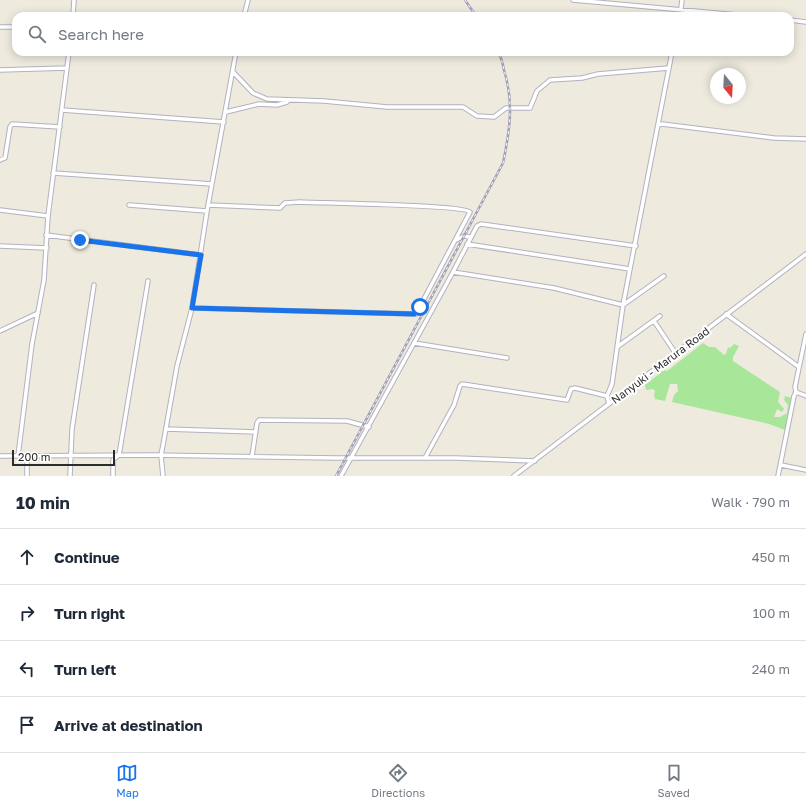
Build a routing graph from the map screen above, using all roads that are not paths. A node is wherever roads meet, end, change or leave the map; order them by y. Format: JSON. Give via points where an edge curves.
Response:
{"nodes":[{"id":1,"x":74,"y":0,"type":"edge"},
{"id":2,"x":248,"y":0,"type":"edge"},
{"id":3,"x":573,"y":0,"type":"edge"},
{"id":4,"x":682,"y":0,"type":"edge"},
{"id":5,"x":601,"y":1,"type":"edge"},
{"id":6,"x":631,"y":2,"type":"edge"},
{"id":7,"x":681,"y":11,"type":"junction"},
{"id":8,"x":73,"y":12,"type":"edge"},
{"id":9,"x":245,"y":12,"type":"edge"},
{"id":10,"x":695,"y":12,"type":"edge"},
{"id":11,"x":794,"y":20,"type":"edge"},
{"id":12,"x":806,"y":22,"type":"edge"},
{"id":13,"x":0,"y":27,"type":"edge"},
{"id":14,"x":12,"y":27,"type":"edge"},
{"id":15,"x":68,"y":56,"type":"edge"},
{"id":16,"x":235,"y":56,"type":"edge"},
{"id":17,"x":671,"y":56,"type":"edge"},
{"id":18,"x":67,"y":68,"type":"junction"},
{"id":19,"x":669,"y":68,"type":"junction"},
{"id":20,"x":0,"y":70,"type":"edge"},
{"id":21,"x":233,"y":72,"type":"junction"},
{"id":22,"x":292,"y":101,"type":"junction"},
{"id":23,"x":62,"y":110,"type":"junction"},
{"id":24,"x":226,"y":112,"type":"junction"},
{"id":25,"x":224,"y":122,"type":"junction"},
{"id":26,"x":658,"y":125,"type":"junction"},
{"id":27,"x":60,"y":127,"type":"junction"},
{"id":28,"x":806,"y":139,"type":"edge"},
{"id":29,"x":0,"y":160,"type":"edge"},
{"id":30,"x":53,"y":173,"type":"junction"},
{"id":31,"x":212,"y":184,"type":"junction"},
{"id":32,"x":129,"y":205,"type":"dead end"},
{"id":33,"x":208,"y":205,"type":"junction"},
{"id":34,"x":0,"y":210,"type":"edge"},
{"id":35,"x":207,"y":211,"type":"junction"},
{"id":36,"x":48,"y":216,"type":"junction"},
{"id":37,"x":46,"y":235,"type":"junction"},
{"id":38,"x":470,"y":237,"type":"junction"},
{"id":39,"x":455,"y":240,"type":"junction"},
{"id":40,"x":467,"y":244,"type":"junction"},
{"id":41,"x":0,"y":246,"type":"edge"},
{"id":42,"x":636,"y":246,"type":"junction"},
{"id":43,"x":47,"y":248,"type":"junction"},
{"id":44,"x":806,"y":254,"type":"edge"},
{"id":45,"x":201,"y":255,"type":"junction"},
{"id":46,"x":630,"y":270,"type":"junction"},
{"id":47,"x":453,"y":272,"type":"junction"},
{"id":48,"x":664,"y":276,"type":"dead end"},
{"id":49,"x":148,"y":281,"type":"dead end"},
{"id":50,"x":94,"y":285,"type":"dead end"},
{"id":51,"x":623,"y":305,"type":"junction"},
{"id":52,"x":192,"y":308,"type":"junction"},
{"id":53,"x":38,"y":314,"type":"junction"},
{"id":54,"x":726,"y":314,"type":"junction"},
{"id":55,"x":660,"y":316,"type":"dead end"},
{"id":56,"x":654,"y":321,"type":"junction"},
{"id":57,"x":0,"y":331,"type":"edge"},
{"id":58,"x":806,"y":334,"type":"edge"},
{"id":59,"x":414,"y":343,"type":"junction"},
{"id":60,"x":617,"y":347,"type":"junction"},
{"id":61,"x":676,"y":354,"type":"junction"},
{"id":62,"x":507,"y":358,"type":"dead end"},
{"id":63,"x":799,"y":367,"type":"junction"},
{"id":64,"x":796,"y":392,"type":"junction"},
{"id":65,"x":607,"y":396,"type":"junction"},
{"id":66,"x":806,"y":396,"type":"edge"},
{"id":67,"x":609,"y":404,"type":"junction"},
{"id":68,"x":369,"y":427,"type":"junction"},
{"id":69,"x":166,"y":430,"type":"junction"},
{"id":70,"x":256,"y":432,"type":"junction"},
{"id":71,"x":119,"y":455,"type":"junction"},
{"id":72,"x":161,"y":455,"type":"junction"},
{"id":73,"x":0,"y":456,"type":"edge"},
{"id":74,"x":18,"y":456,"type":"junction"},
{"id":75,"x":27,"y":456,"type":"junction"},
{"id":76,"x":70,"y":456,"type":"junction"},
{"id":77,"x":252,"y":456,"type":"junction"},
{"id":78,"x":352,"y":457,"type":"junction"},
{"id":79,"x":425,"y":458,"type":"junction"},
{"id":80,"x":535,"y":461,"type":"junction"},
{"id":81,"x":781,"y":465,"type":"junction"},
{"id":82,"x":806,"y":470,"type":"edge"},
{"id":83,"x":27,"y":476,"type":"edge"},
{"id":84,"x":70,"y":476,"type":"edge"},
{"id":85,"x":114,"y":476,"type":"edge"},
{"id":86,"x":163,"y":476,"type":"edge"},
{"id":87,"x":341,"y":476,"type":"edge"},
{"id":88,"x":514,"y":476,"type":"edge"},
{"id":89,"x":778,"y":476,"type":"edge"}],
"edges":[{"from":1,"to":8,"type":"street"},
{"from":2,"to":9,"type":"street"},
{"from":3,"to":5,"type":"street"},
{"from":4,"to":7,"type":"street"},
{"from":5,"to":6,"type":"street"},
{"from":6,"to":7,"type":"street"},
{"from":7,"to":10,"type":"street"},
{"from":11,"to":12,"type":"street"},
{"from":13,"to":14,"type":"street"},
{"from":15,"to":18,"type":"street"},
{"from":16,"to":21,"type":"street"},
{"from":17,"to":19,"type":"street"},
{"from":18,"to":20,"type":"street"},
{"from":18,"to":23,"type":"street"},
{"from":19,"to":22,"type":"street","via":[[550,80],[537,91],[530,108],[506,108],[494,117],[477,116],[463,107],[387,107],[324,101]]},
{"from":19,"to":26,"type":"street"},
{"from":21,"to":22,"type":"street","via":[[260,97]]},
{"from":21,"to":24,"type":"street"},
{"from":22,"to":24,"type":"street","via":[[259,104]]},
{"from":23,"to":25,"type":"street"},
{"from":23,"to":27,"type":"street"},
{"from":24,"to":25,"type":"street"},
{"from":25,"to":31,"type":"street"},
{"from":26,"to":28,"type":"street","via":[[774,138]]},
{"from":26,"to":42,"type":"street"},
{"from":27,"to":29,"type":"street","via":[[12,124],[5,158]]},
{"from":27,"to":30,"type":"street"},
{"from":30,"to":31,"type":"street"},
{"from":30,"to":36,"type":"street"},
{"from":31,"to":33,"type":"street"},
{"from":32,"to":35,"type":"street"},
{"from":33,"to":35,"type":"street"},
{"from":33,"to":39,"type":"street","via":[[280,208],[290,202],[469,210],[470,214]]},
{"from":34,"to":36,"type":"street"},
{"from":35,"to":45,"type":"street"},
{"from":36,"to":37,"type":"street"},
{"from":37,"to":43,"type":"street"},
{"from":37,"to":45,"type":"street"},
{"from":38,"to":39,"type":"street","via":[[464,236]]},
{"from":38,"to":40,"type":"street"},
{"from":38,"to":42,"type":"street","via":[[481,224]]},
{"from":39,"to":52,"type":"street","via":[[419,310],[414,314]]},
{"from":40,"to":46,"type":"street"},
{"from":40,"to":47,"type":"street"},
{"from":41,"to":43,"type":"street"},
{"from":42,"to":46,"type":"street"},
{"from":43,"to":53,"type":"street"},
{"from":44,"to":54,"type":"street","name":"Nanyuki - Marura Road"},
{"from":45,"to":52,"type":"street"},
{"from":46,"to":51,"type":"street"},
{"from":47,"to":51,"type":"street","via":[[554,288]]},
{"from":47,"to":59,"type":"street"},
{"from":48,"to":51,"type":"street"},
{"from":49,"to":71,"type":"street"},
{"from":50,"to":76,"type":"street","via":[[78,383]]},
{"from":51,"to":60,"type":"street"},
{"from":52,"to":69,"type":"street","via":[[177,366]]},
{"from":53,"to":57,"type":"street"},
{"from":53,"to":74,"type":"street"},
{"from":54,"to":61,"type":"street","name":"Nanyuki - Marura Road"},
{"from":54,"to":63,"type":"street"},
{"from":55,"to":56,"type":"street"},
{"from":56,"to":60,"type":"street"},
{"from":56,"to":61,"type":"street"},
{"from":58,"to":63,"type":"street"},
{"from":59,"to":62,"type":"street"},
{"from":59,"to":68,"type":"street"},
{"from":60,"to":65,"type":"street","via":[[612,384]]},
{"from":61,"to":67,"type":"street","name":"Nanyuki - Marura Road"},
{"from":63,"to":64,"type":"street"},
{"from":64,"to":66,"type":"street"},
{"from":64,"to":81,"type":"street"},
{"from":65,"to":67,"type":"street"},
{"from":65,"to":79,"type":"street","via":[[575,388],[571,389],[566,400],[462,384],[449,415]]},
{"from":67,"to":80,"type":"street","name":"Nanyuki - Marura Road"},
{"from":68,"to":70,"type":"street","via":[[347,421],[262,420],[258,421]]},
{"from":68,"to":78,"type":"street"},
{"from":69,"to":70,"type":"street"},
{"from":69,"to":72,"type":"street"},
{"from":70,"to":77,"type":"street"},
{"from":71,"to":72,"type":"street"},
{"from":71,"to":76,"type":"street"},
{"from":71,"to":85,"type":"street","via":[[113,460]]},
{"from":72,"to":77,"type":"street"},
{"from":72,"to":86,"type":"street"},
{"from":73,"to":74,"type":"street"},
{"from":74,"to":75,"type":"street"},
{"from":75,"to":76,"type":"street"},
{"from":75,"to":83,"type":"street"},
{"from":76,"to":84,"type":"street"},
{"from":77,"to":78,"type":"street"},
{"from":78,"to":79,"type":"street"},
{"from":78,"to":87,"type":"street"},
{"from":79,"to":80,"type":"street"},
{"from":80,"to":88,"type":"street","name":"Nanyuki - Marura Road"},
{"from":81,"to":82,"type":"street"},
{"from":81,"to":89,"type":"street"}]}
